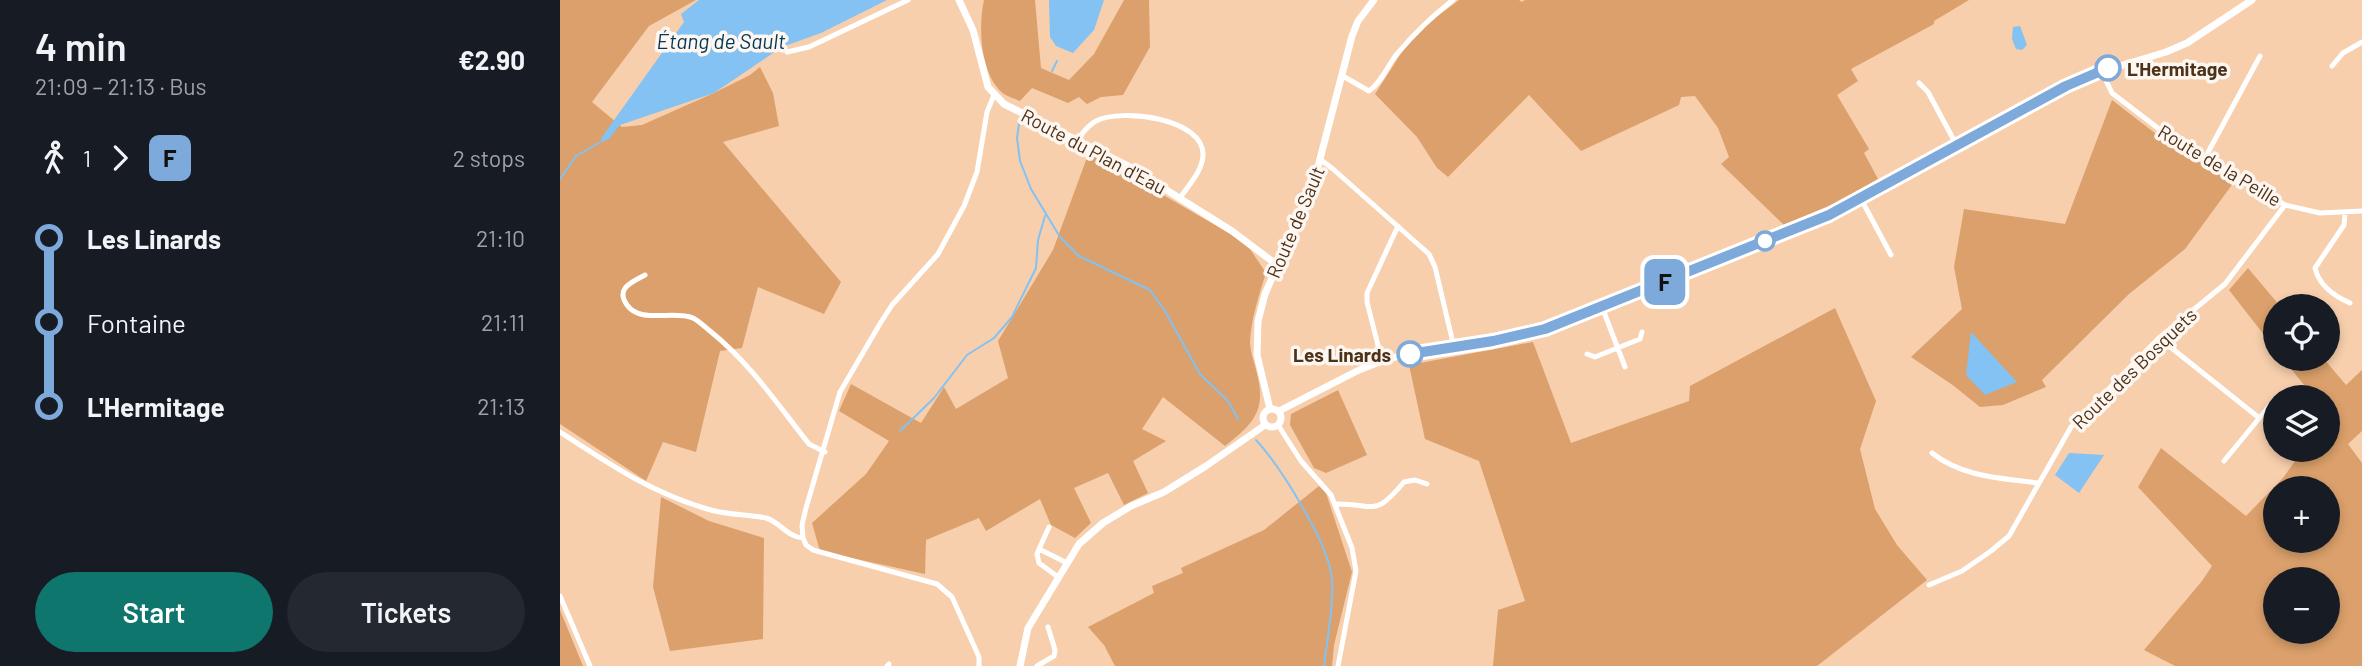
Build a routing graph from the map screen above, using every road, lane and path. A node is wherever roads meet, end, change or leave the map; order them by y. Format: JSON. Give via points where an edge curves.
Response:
{"nodes":[{"id":1,"x":908,"y":0,"type":"edge"},
{"id":2,"x":959,"y":0,"type":"edge"},
{"id":3,"x":1374,"y":0,"type":"edge"},
{"id":4,"x":1453,"y":0,"type":"edge"},
{"id":5,"x":2252,"y":0,"type":"edge"},
{"id":6,"x":2362,"y":42,"type":"edge"},
{"id":7,"x":787,"y":52,"type":"dead end"},
{"id":8,"x":2260,"y":56,"type":"dead end"},
{"id":9,"x":2332,"y":66,"type":"dead end"},
{"id":10,"x":2101,"y":70,"type":"junction"},
{"id":11,"x":1341,"y":75,"type":"junction"},
{"id":12,"x":1919,"y":83,"type":"dead end"},
{"id":13,"x":994,"y":95,"type":"junction"},
{"id":14,"x":1077,"y":140,"type":"junction"},
{"id":15,"x":1957,"y":146,"type":"junction"},
{"id":16,"x":2205,"y":158,"type":"junction"},
{"id":17,"x":1321,"y":160,"type":"junction"},
{"id":18,"x":1180,"y":198,"type":"junction"},
{"id":19,"x":1861,"y":199,"type":"junction"},
{"id":20,"x":2285,"y":205,"type":"junction"},
{"id":21,"x":2362,"y":211,"type":"edge"},
{"id":22,"x":2345,"y":212,"type":"junction"},
{"id":23,"x":1398,"y":226,"type":"junction"},
{"id":24,"x":1891,"y":255,"type":"dead end"},
{"id":25,"x":1277,"y":265,"type":"junction"},
{"id":26,"x":645,"y":275,"type":"dead end"},
{"id":27,"x":2350,"y":303,"type":"dead end"},
{"id":28,"x":1602,"y":307,"type":"junction"},
{"id":29,"x":1642,"y":332,"type":"dead end"},
{"id":30,"x":2159,"y":338,"type":"junction"},
{"id":31,"x":1454,"y":347,"type":"junction"},
{"id":32,"x":1618,"y":348,"type":"junction"},
{"id":33,"x":1587,"y":354,"type":"dead end"},
{"id":34,"x":1382,"y":361,"type":"junction"},
{"id":35,"x":1625,"y":367,"type":"dead end"},
{"id":36,"x":1269,"y":409,"type":"junction"},
{"id":37,"x":1279,"y":411,"type":"junction"},
{"id":38,"x":2263,"y":412,"type":"edge"},
{"id":39,"x":2258,"y":417,"type":"junction"},
{"id":40,"x":1265,"y":425,"type":"junction"},
{"id":41,"x":1279,"y":425,"type":"junction"},
{"id":42,"x":560,"y":432,"type":"edge"},
{"id":43,"x":825,"y":452,"type":"junction"},
{"id":44,"x":1932,"y":453,"type":"dead end"},
{"id":45,"x":2224,"y":461,"type":"dead end"},
{"id":46,"x":2038,"y":483,"type":"junction"},
{"id":47,"x":1427,"y":484,"type":"dead end"},
{"id":48,"x":1335,"y":503,"type":"junction"},
{"id":49,"x":1049,"y":527,"type":"dead end"},
{"id":50,"x":803,"y":538,"type":"junction"},
{"id":51,"x":1040,"y":550,"type":"junction"},
{"id":52,"x":1067,"y":563,"type":"junction"},
{"id":53,"x":1058,"y":577,"type":"junction"},
{"id":54,"x":1928,"y":585,"type":"dead end"},
{"id":55,"x":560,"y":596,"type":"edge"},
{"id":56,"x":1048,"y":627,"type":"dead end"},
{"id":57,"x":590,"y":666,"type":"edge"},
{"id":58,"x":979,"y":666,"type":"edge"},
{"id":59,"x":1020,"y":666,"type":"edge"},
{"id":60,"x":1037,"y":666,"type":"edge"},
{"id":61,"x":1338,"y":666,"type":"edge"}],
"edges":[{"from":1,"to":7,"type":"street","via":[[809,47]]},
{"from":2,"to":13,"type":"street"},
{"from":3,"to":11,"type":"street","name":"Route de Sault","via":[[1358,21]]},
{"from":4,"to":11,"type":"street","via":[[1411,37],[1369,91]]},
{"from":5,"to":10,"type":"street","via":[[2187,43]]},
{"from":6,"to":9,"type":"street"},
{"from":8,"to":16,"type":"street"},
{"from":10,"to":15,"type":"street"},
{"from":10,"to":16,"type":"street","name":"Route de la Peille","via":[[2112,93]]},
{"from":11,"to":17,"type":"street","name":"Route de Sault"},
{"from":12,"to":15,"type":"street"},
{"from":13,"to":14,"type":"street","name":"Route du Plan d'Eau"},
{"from":13,"to":43,"type":"street","via":[[964,206],[938,254],[892,305],[841,392]]},
{"from":14,"to":18,"type":"street","name":"Route du Plan d'Eau"},
{"from":14,"to":18,"type":"street","via":[[1096,121],[1118,116],[1174,123],[1190,131],[1202,143],[1203,157]]},
{"from":15,"to":19,"type":"street"},
{"from":16,"to":20,"type":"street","name":"Route de la Peille"},
{"from":17,"to":23,"type":"street"},
{"from":17,"to":25,"type":"street","name":"Route de Sault"},
{"from":18,"to":25,"type":"street","name":"Route du Plan d'Eau"},
{"from":19,"to":24,"type":"street"},
{"from":19,"to":28,"type":"street"},
{"from":20,"to":22,"type":"street","name":"Route de la Peille","via":[[2312,212]]},
{"from":20,"to":30,"type":"street","name":"Route des Bosquets","via":[[2225,284]]},
{"from":21,"to":22,"type":"street","name":"Route de la Peille"},
{"from":22,"to":27,"type":"street","via":[[2344,225],[2315,268],[2333,296]]},
{"from":23,"to":31,"type":"street","via":[[1433,261]]},
{"from":23,"to":34,"type":"street","via":[[1367,293]]},
{"from":25,"to":36,"type":"street","name":"Route de Sault","via":[[1265,294],[1256,340]]},
{"from":26,"to":43,"type":"street","via":[[625,286],[622,297],[628,308],[646,315],[694,318],[745,362],[809,444]]},
{"from":28,"to":31,"type":"street","via":[[1545,329]]},
{"from":28,"to":32,"type":"street"},
{"from":29,"to":32,"type":"street","via":[[1640,339]]},
{"from":30,"to":39,"type":"street"},
{"from":30,"to":46,"type":"street","name":"Route des Bosquets","via":[[2071,427]]},
{"from":31,"to":34,"type":"street"},
{"from":32,"to":33,"type":"street","via":[[1595,357]]},
{"from":32,"to":35,"type":"street"},
{"from":34,"to":37,"type":"street"},
{"from":36,"to":37,"type":"street"},
{"from":36,"to":40,"type":"street","via":[[1263,415]]},
{"from":37,"to":41,"type":"street"},
{"from":38,"to":39,"type":"street"},
{"from":39,"to":45,"type":"street"},
{"from":40,"to":41,"type":"street"},
{"from":40,"to":52,"type":"street","via":[[1164,492],[1103,523],[1079,544]]},
{"from":41,"to":48,"type":"street"},
{"from":42,"to":50,"type":"street","via":[[657,492],[709,510],[769,519],[794,537]]},
{"from":43,"to":50,"type":"street","via":[[804,517]]},
{"from":44,"to":46,"type":"street","via":[[1966,471]]},
{"from":46,"to":54,"type":"street","name":"Route des Bosquets","via":[[2001,544],[1962,571]]},
{"from":47,"to":48,"type":"street","via":[[1404,482],[1376,508]]},
{"from":48,"to":61,"type":"street","via":[[1356,571]]},
{"from":49,"to":51,"type":"street"},
{"from":50,"to":58,"type":"street","via":[[813,550],[945,589],[979,657]]},
{"from":51,"to":52,"type":"street"},
{"from":51,"to":53,"type":"street","via":[[1039,563]]},
{"from":52,"to":53,"type":"street"},
{"from":53,"to":59,"type":"street","via":[[1028,628]]},
{"from":55,"to":57,"type":"street"},
{"from":56,"to":60,"type":"street","via":[[1054,656]]}]}
